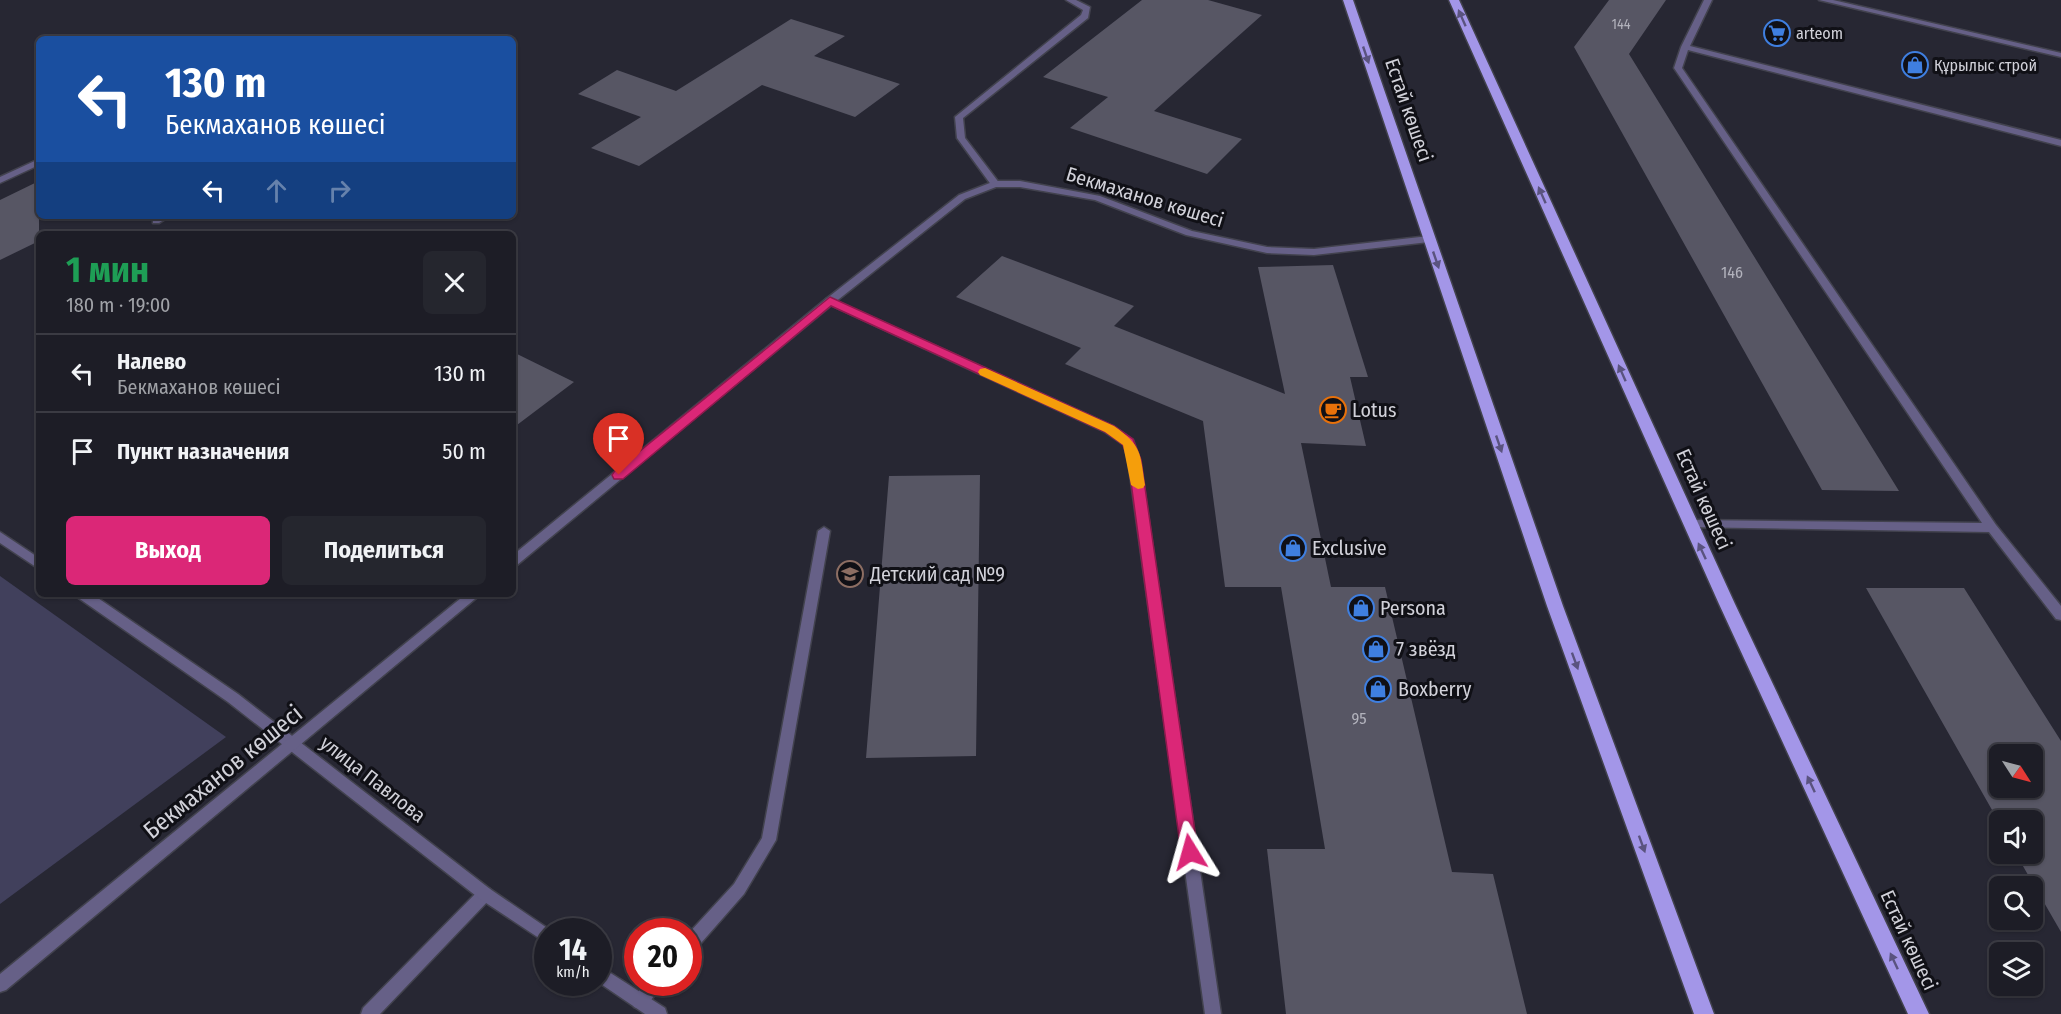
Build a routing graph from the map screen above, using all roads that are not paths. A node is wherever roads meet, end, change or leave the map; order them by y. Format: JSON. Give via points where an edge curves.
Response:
{"nodes":[{"id":1,"x":1070,"y":0,"type":"edge"},
{"id":2,"x":1348,"y":0,"type":"edge"},
{"id":3,"x":1454,"y":0,"type":"edge"},
{"id":4,"x":1708,"y":0,"type":"edge"},
{"id":5,"x":1823,"y":0,"type":"edge"},
{"id":6,"x":1685,"y":47,"type":"junction"},
{"id":7,"x":2061,"y":55,"type":"edge"},
{"id":8,"x":2061,"y":143,"type":"edge"},
{"id":9,"x":36,"y":163,"type":"edge"},
{"id":10,"x":0,"y":180,"type":"edge"},
{"id":11,"x":995,"y":184,"type":"junction"},
{"id":12,"x":1429,"y":239,"type":"junction"},
{"id":13,"x":830,"y":301,"type":"junction"},
{"id":14,"x":1690,"y":524,"type":"junction"},
{"id":15,"x":1992,"y":528,"type":"junction"},
{"id":16,"x":824,"y":531,"type":"dead end"},
{"id":17,"x":0,"y":537,"type":"edge"},
{"id":18,"x":516,"y":560,"type":"edge"},
{"id":19,"x":36,"y":562,"type":"edge"},
{"id":20,"x":86,"y":597,"type":"edge"},
{"id":21,"x":471,"y":597,"type":"edge"},
{"id":22,"x":2061,"y":615,"type":"edge"},
{"id":23,"x":293,"y":743,"type":"junction"},
{"id":24,"x":485,"y":894,"type":"junction"},
{"id":25,"x":534,"y":927,"type":"edge"},
{"id":26,"x":702,"y":930,"type":"edge"},
{"id":27,"x":612,"y":981,"type":"edge"},
{"id":28,"x":0,"y":984,"type":"edge"},
{"id":29,"x":644,"y":996,"type":"edge"},
{"id":30,"x":640,"y":1000,"type":"junction"},
{"id":31,"x":369,"y":1014,"type":"edge"},
{"id":32,"x":659,"y":1014,"type":"edge"},
{"id":33,"x":1213,"y":1014,"type":"edge"},
{"id":34,"x":1704,"y":1014,"type":"edge"},
{"id":35,"x":1919,"y":1014,"type":"edge"}],
"edges":[{"from":1,"to":11,"type":"street","via":[[1087,9],[1085,16],[959,117],[961,138]]},
{"from":2,"to":12,"type":"main road","name":"Естай көшесі","one_way":true},
{"from":14,"to":3,"type":"main road","name":"Естай көшесі","one_way":true},
{"from":4,"to":6,"type":"street"},
{"from":5,"to":7,"type":"street"},
{"from":6,"to":8,"type":"street"},
{"from":6,"to":15,"type":"street","via":[[1678,68]]},
{"from":9,"to":10,"type":"street"},
{"from":11,"to":12,"type":"street","name":"Бекмаханов көшесі","via":[[1020,184],[1097,198],[1190,233],[1267,250],[1314,252]]},
{"from":11,"to":13,"type":"street","name":"Бекмаханов көшесі","via":[[962,197]]},
{"from":12,"to":34,"type":"main road","name":"Естай көшесі","one_way":true,"via":[[1555,606]]},
{"from":13,"to":18,"type":"street","name":"Бекмаханов көшесі"},
{"from":13,"to":33,"type":"street","via":[[1109,429],[1129,443]]},
{"from":14,"to":15,"type":"street"},
{"from":35,"to":14,"type":"main road","name":"Естай көшесі","one_way":true},
{"from":15,"to":22,"type":"street"},
{"from":16,"to":26,"type":"street","via":[[769,840],[739,889]]},
{"from":17,"to":19,"type":"street"},
{"from":20,"to":23,"type":"street","name":"улица Павлова"},
{"from":21,"to":23,"type":"street","name":"Бекмаханов көшесі"},
{"from":23,"to":24,"type":"street","name":"улица Павлова"},
{"from":23,"to":28,"type":"street","name":"Бекмаханов көшесі"},
{"from":24,"to":25,"type":"street","name":"улица Павлова"},
{"from":24,"to":31,"type":"street"},
{"from":27,"to":30,"type":"street"},
{"from":29,"to":30,"type":"street"},
{"from":30,"to":32,"type":"street"}]}
